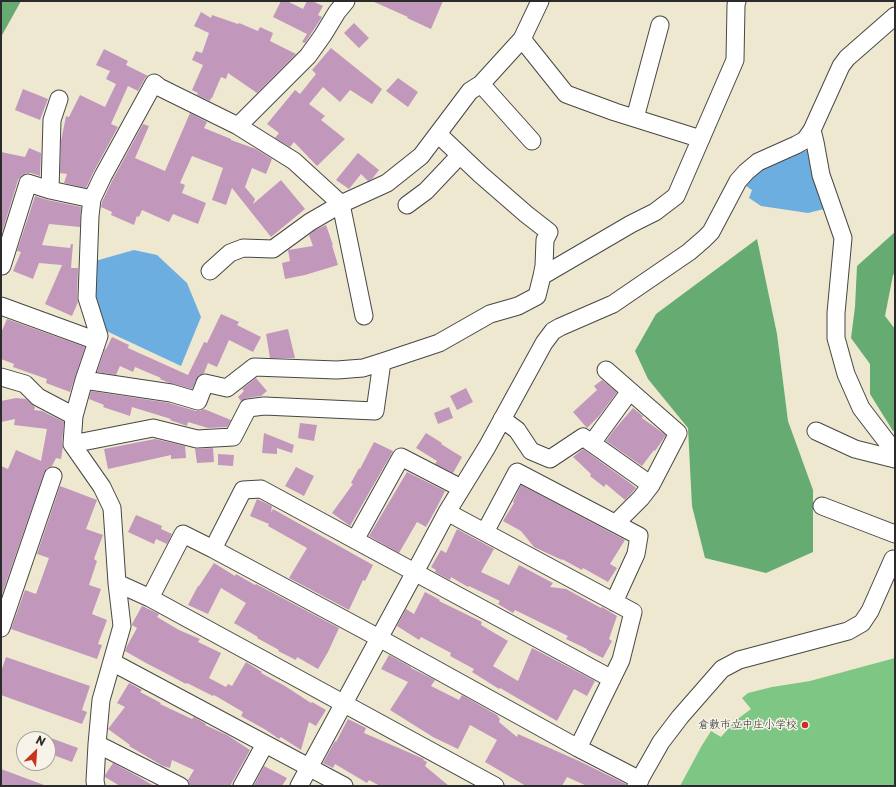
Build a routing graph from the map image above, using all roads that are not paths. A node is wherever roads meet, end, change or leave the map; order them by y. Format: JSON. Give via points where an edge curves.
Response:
{"nodes":[{"id":1,"x":346,"y":1,"type":"edge"},
{"id":2,"x":540,"y":1,"type":"edge"},
{"id":3,"x":737,"y":1,"type":"edge"},
{"id":4,"x":895,"y":16,"type":"edge"},
{"id":5,"x":660,"y":25,"type":"dead end"},
{"id":6,"x":522,"y":38,"type":"junction"},
{"id":7,"x":481,"y":84,"type":"junction"},
{"id":8,"x":59,"y":99,"type":"dead end"},
{"id":9,"x":635,"y":118,"type":"junction"},
{"id":10,"x":238,"y":126,"type":"junction"},
{"id":11,"x":812,"y":130,"type":"junction"},
{"id":12,"x":438,"y":134,"type":"junction"},
{"id":13,"x":701,"y":139,"type":"junction"},
{"id":14,"x":532,"y":141,"type":"dead end"},
{"id":15,"x":460,"y":155,"type":"junction"},
{"id":16,"x":50,"y":190,"type":"junction"},
{"id":17,"x":92,"y":199,"type":"junction"},
{"id":18,"x":341,"y":204,"type":"junction"},
{"id":19,"x":407,"y":205,"type":"dead end"},
{"id":20,"x":2,"y":266,"type":"dead end"},
{"id":21,"x":210,"y":271,"type":"dead end"},
{"id":22,"x":542,"y":276,"type":"junction"},
{"id":23,"x":1,"y":306,"type":"edge"},
{"id":24,"x":364,"y":316,"type":"dead end"},
{"id":25,"x":97,"y":341,"type":"junction"},
{"id":26,"x":382,"y":362,"type":"junction"},
{"id":27,"x":606,"y":370,"type":"dead end"},
{"id":28,"x":1,"y":377,"type":"edge"},
{"id":29,"x":84,"y":380,"type":"junction"},
{"id":30,"x":630,"y":391,"type":"junction"},
{"id":31,"x":74,"y":416,"type":"junction"},
{"id":32,"x":502,"y":419,"type":"junction"},
{"id":33,"x":816,"y":431,"type":"dead end"},
{"id":34,"x":592,"y":443,"type":"junction"},
{"id":35,"x":72,"y":444,"type":"junction"},
{"id":36,"x":895,"y":456,"type":"edge"},
{"id":37,"x":895,"y":459,"type":"edge"},
{"id":38,"x":53,"y":476,"type":"dead end"},
{"id":39,"x":651,"y":485,"type":"junction"},
{"id":40,"x":461,"y":488,"type":"junction"},
{"id":41,"x":822,"y":506,"type":"dead end"},
{"id":42,"x":447,"y":512,"type":"junction"},
{"id":43,"x":616,"y":523,"type":"junction"},
{"id":44,"x":485,"y":532,"type":"junction"},
{"id":45,"x":895,"y":534,"type":"edge"},
{"id":46,"x":355,"y":540,"type":"junction"},
{"id":47,"x":213,"y":548,"type":"junction"},
{"id":48,"x":894,"y":558,"type":"edge"},
{"id":49,"x":415,"y":572,"type":"junction"},
{"id":50,"x":117,"y":583,"type":"junction"},
{"id":51,"x":150,"y":598,"type":"junction"},
{"id":52,"x":614,"y":602,"type":"junction"},
{"id":53,"x":1,"y":628,"type":"edge"},
{"id":54,"x":380,"y":638,"type":"junction"},
{"id":55,"x":112,"y":662,"type":"junction"},
{"id":56,"x":612,"y":679,"type":"junction"},
{"id":57,"x":344,"y":703,"type":"junction"},
{"id":58,"x":97,"y":744,"type":"junction"},
{"id":59,"x":265,"y":744,"type":"junction"},
{"id":60,"x":578,"y":748,"type":"junction"},
{"id":61,"x":309,"y":767,"type":"junction"},
{"id":62,"x":638,"y":783,"type":"edge"},
{"id":63,"x":96,"y":786,"type":"edge"},
{"id":64,"x":180,"y":786,"type":"edge"},
{"id":65,"x":242,"y":786,"type":"edge"},
{"id":66,"x":299,"y":786,"type":"edge"},
{"id":67,"x":344,"y":786,"type":"edge"},
{"id":68,"x":495,"y":786,"type":"edge"}],
"edges":[{"from":1,"to":10,"type":"street","via":[[308,56]]},
{"from":2,"to":6,"type":"street"},
{"from":3,"to":13,"type":"street","via":[[736,60]]},
{"from":4,"to":11,"type":"street","via":[[841,66]]},
{"from":5,"to":9,"type":"street"},
{"from":6,"to":7,"type":"street"},
{"from":6,"to":9,"type":"street","via":[[566,94]]},
{"from":7,"to":12,"type":"street","via":[[470,91]]},
{"from":7,"to":14,"type":"street"},
{"from":8,"to":16,"type":"street","via":[[52,120]]},
{"from":9,"to":13,"type":"street"},
{"from":10,"to":17,"type":"street","via":[[154,83],[102,176]]},
{"from":10,"to":18,"type":"street","via":[[294,161]]},
{"from":11,"to":32,"type":"street","via":[[805,140],[758,162],[746,172],[738,181],[711,232],[689,252],[613,304],[553,331]]},
{"from":11,"to":36,"type":"street","via":[[821,175],[843,238],[836,338],[846,374],[861,408]]},
{"from":12,"to":15,"type":"street"},
{"from":12,"to":18,"type":"street","via":[[421,156],[387,183]]},
{"from":13,"to":22,"type":"street","via":[[676,196],[655,212]]},
{"from":15,"to":19,"type":"street","via":[[426,191]]},
{"from":15,"to":22,"type":"street","via":[[548,232],[544,240]]},
{"from":16,"to":17,"type":"street"},
{"from":16,"to":20,"type":"street","via":[[28,183]]},
{"from":17,"to":25,"type":"street","via":[[88,298],[98,336]]},
{"from":18,"to":21,"type":"street","via":[[310,222],[273,250],[243,248],[230,253]]},
{"from":18,"to":24,"type":"street"},
{"from":22,"to":26,"type":"street","via":[[537,296],[518,306],[490,314],[439,343]]},
{"from":23,"to":25,"type":"street"},
{"from":25,"to":29,"type":"street"},
{"from":26,"to":29,"type":"street","via":[[364,368],[337,370],[254,367],[228,388],[205,383],[198,401],[171,393]]},
{"from":26,"to":35,"type":"street","via":[[375,411],[264,406],[248,408],[233,437],[197,439],[153,428]]},
{"from":27,"to":30,"type":"street"},
{"from":28,"to":31,"type":"street","via":[[25,384],[38,397]]},
{"from":29,"to":31,"type":"street"},
{"from":30,"to":34,"type":"street"},
{"from":30,"to":39,"type":"street","via":[[678,433]]},
{"from":31,"to":35,"type":"street"},
{"from":32,"to":34,"type":"street","via":[[517,430],[531,451],[550,459],[583,436]]},
{"from":32,"to":40,"type":"street"},
{"from":33,"to":37,"type":"street","via":[[855,449]]},
{"from":34,"to":39,"type":"street"},
{"from":35,"to":50,"type":"street","via":[[102,487],[112,508]]},
{"from":38,"to":53,"type":"street"},
{"from":39,"to":43,"type":"street"},
{"from":40,"to":42,"type":"street"},
{"from":40,"to":46,"type":"street","via":[[400,457]]},
{"from":41,"to":45,"type":"street"},
{"from":42,"to":44,"type":"street"},
{"from":42,"to":49,"type":"street"},
{"from":43,"to":44,"type":"street","via":[[517,472]]},
{"from":43,"to":52,"type":"street","via":[[639,536],[636,554]]},
{"from":44,"to":52,"type":"street"},
{"from":46,"to":47,"type":"street","via":[[261,489],[243,490]]},
{"from":46,"to":49,"type":"street"},
{"from":47,"to":51,"type":"street","via":[[183,534]]},
{"from":47,"to":54,"type":"street"},
{"from":48,"to":62,"type":"street","via":[[862,623],[848,631],[739,660],[722,669],[661,742]]},
{"from":49,"to":54,"type":"street"},
{"from":49,"to":56,"type":"street"},
{"from":50,"to":51,"type":"street"},
{"from":50,"to":55,"type":"street","via":[[122,626]]},
{"from":51,"to":57,"type":"street"},
{"from":52,"to":56,"type":"street","via":[[633,612],[621,660]]},
{"from":54,"to":57,"type":"street"},
{"from":54,"to":60,"type":"street"},
{"from":55,"to":58,"type":"street","via":[[101,700]]},
{"from":55,"to":59,"type":"street"},
{"from":56,"to":60,"type":"street"},
{"from":57,"to":61,"type":"street"},
{"from":57,"to":68,"type":"street"},
{"from":58,"to":63,"type":"street"},
{"from":58,"to":64,"type":"street"},
{"from":59,"to":61,"type":"street"},
{"from":59,"to":65,"type":"street"},
{"from":60,"to":62,"type":"street"},
{"from":61,"to":66,"type":"street"},
{"from":61,"to":67,"type":"street"}]}
